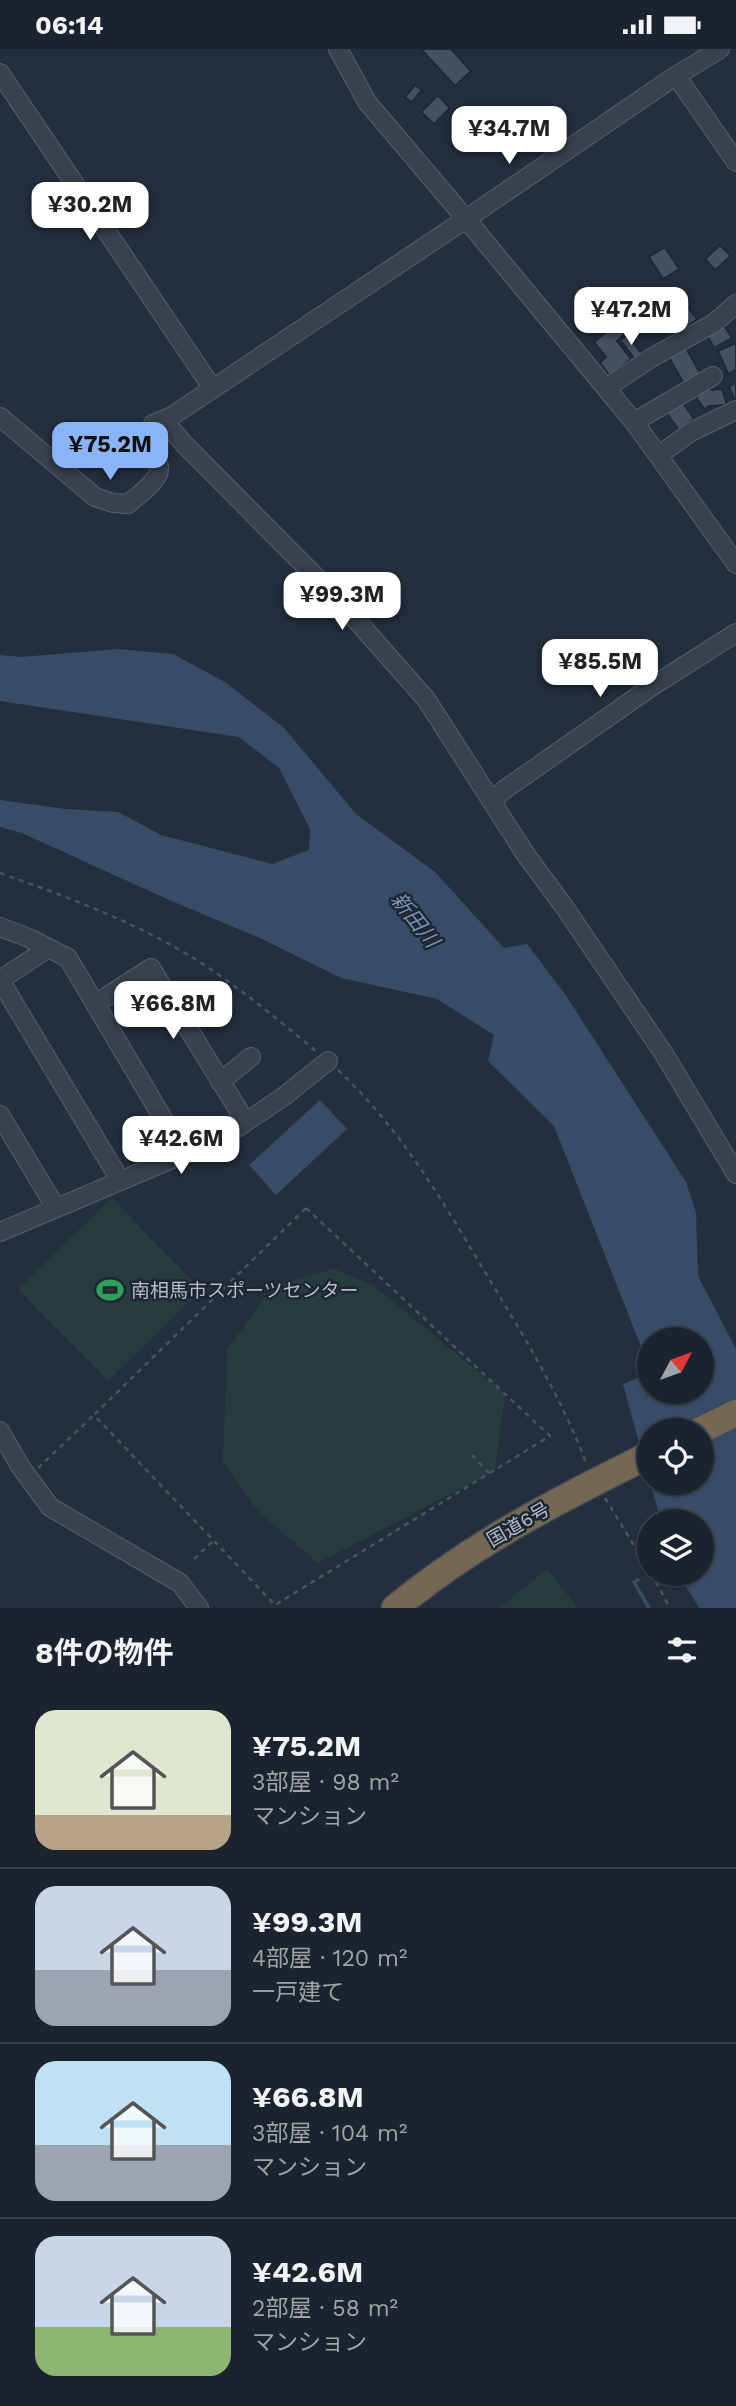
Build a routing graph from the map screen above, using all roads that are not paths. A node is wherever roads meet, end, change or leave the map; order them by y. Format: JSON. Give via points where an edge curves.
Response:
{"nodes":[{"id":1,"x":338,"y":49,"type":"edge"},
{"id":2,"x":720,"y":49,"type":"edge"},
{"id":3,"x":0,"y":73,"type":"edge"},
{"id":4,"x":677,"y":77,"type":"junction"},
{"id":5,"x":736,"y":162,"type":"edge"},
{"id":6,"x":466,"y":219,"type":"junction"},
{"id":7,"x":736,"y":304,"type":"edge"},
{"id":8,"x":713,"y":376,"type":"dead end"},
{"id":9,"x":607,"y":388,"type":"junction"},
{"id":10,"x":214,"y":389,"type":"junction"},
{"id":11,"x":736,"y":410,"type":"edge"},
{"id":12,"x":172,"y":416,"type":"junction"},
{"id":13,"x":0,"y":417,"type":"edge"},
{"id":14,"x":634,"y":422,"type":"junction"},
{"id":15,"x":659,"y":455,"type":"junction"},
{"id":16,"x":736,"y":564,"type":"edge"},
{"id":17,"x":736,"y":633,"type":"edge"},
{"id":18,"x":492,"y":801,"type":"junction"},
{"id":19,"x":0,"y":927,"type":"edge"},
{"id":20,"x":47,"y":949,"type":"junction"},
{"id":21,"x":95,"y":1004,"type":"junction"},
{"id":22,"x":251,"y":1057,"type":"dead end"},
{"id":23,"x":328,"y":1061,"type":"road end"},
{"id":24,"x":220,"y":1082,"type":"junction"},
{"id":25,"x":0,"y":1115,"type":"edge"},
{"id":26,"x":240,"y":1126,"type":"junction"},
{"id":27,"x":184,"y":1154,"type":"junction"},
{"id":28,"x":736,"y":1174,"type":"edge"},
{"id":29,"x":120,"y":1181,"type":"junction"},
{"id":30,"x":56,"y":1209,"type":"junction"},
{"id":31,"x":0,"y":1232,"type":"edge"},
{"id":32,"x":736,"y":1413,"type":"edge"},
{"id":33,"x":714,"y":1424,"type":"edge"},
{"id":34,"x":0,"y":1431,"type":"edge"},
{"id":35,"x":637,"y":1461,"type":"edge"},
{"id":36,"x":199,"y":1608,"type":"edge"},
{"id":37,"x":395,"y":1608,"type":"edge"}],
"edges":[{"from":1,"to":6,"type":"street","via":[[367,102]]},
{"from":2,"to":4,"type":"street"},
{"from":3,"to":10,"type":"street"},
{"from":4,"to":5,"type":"street"},
{"from":4,"to":6,"type":"street"},
{"from":6,"to":9,"type":"street"},
{"from":6,"to":10,"type":"street"},
{"from":7,"to":9,"type":"street","via":[[714,323]]},
{"from":8,"to":14,"type":"street"},
{"from":9,"to":14,"type":"street"},
{"from":10,"to":12,"type":"street"},
{"from":11,"to":15,"type":"street","via":[[691,432]]},
{"from":12,"to":13,"type":"street","via":[[153,424],[147,436],[158,475],[128,504],[95,497]]},
{"from":12,"to":18,"type":"street","via":[[166,423],[184,444],[317,577],[426,699]]},
{"from":14,"to":15,"type":"street"},
{"from":15,"to":16,"type":"street"},
{"from":17,"to":18,"type":"street","via":[[651,687]]},
{"from":18,"to":28,"type":"street","via":[[664,1054]]},
{"from":19,"to":20,"type":"street"},
{"from":20,"to":21,"type":"street","via":[[68,958]]},
{"from":20,"to":29,"type":"street","via":[[0,980]]},
{"from":21,"to":24,"type":"street","via":[[150,968]]},
{"from":21,"to":27,"type":"street"},
{"from":22,"to":24,"type":"street"},
{"from":23,"to":26,"type":"street"},
{"from":24,"to":26,"type":"street","via":[[239,1111]]},
{"from":25,"to":30,"type":"street"},
{"from":26,"to":27,"type":"street"},
{"from":27,"to":29,"type":"street"},
{"from":29,"to":30,"type":"street"},
{"from":30,"to":31,"type":"street"},
{"from":32,"to":33,"type":"highway"},
{"from":34,"to":36,"type":"street","via":[[50,1507],[180,1583]]},
{"from":35,"to":37,"type":"highway","name":"国道6号","via":[[477,1548]]}]}
